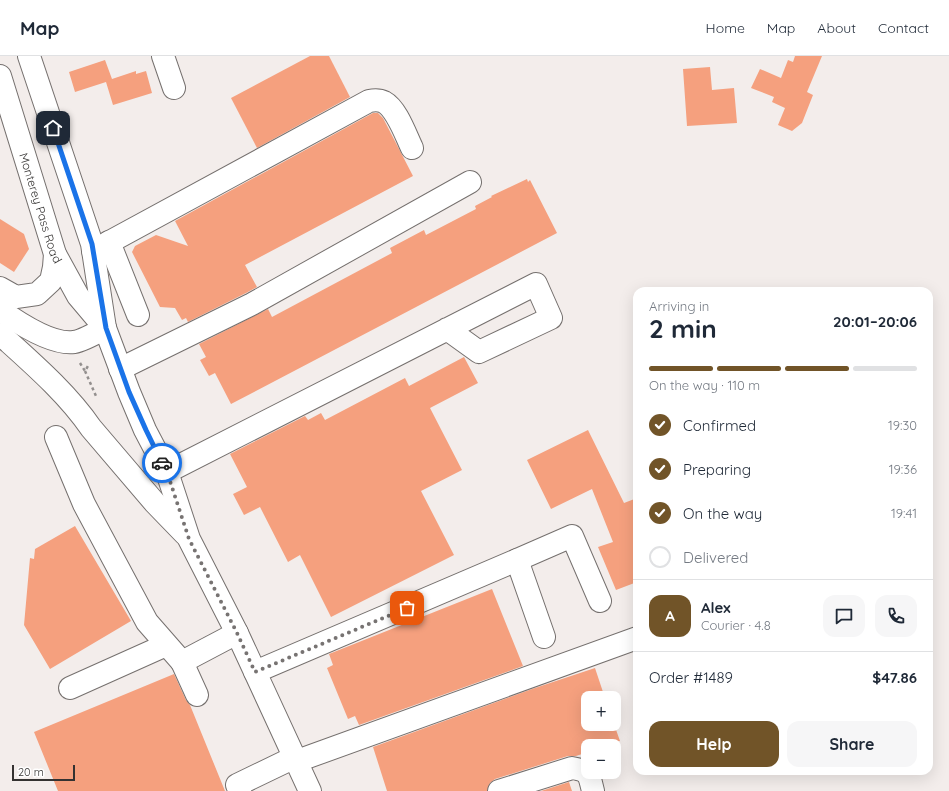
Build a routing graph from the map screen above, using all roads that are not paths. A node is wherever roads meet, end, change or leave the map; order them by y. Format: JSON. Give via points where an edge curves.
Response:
{"nodes":[{"id":1,"x":29,"y":56,"type":"edge"},
{"id":2,"x":164,"y":56,"type":"edge"},
{"id":3,"x":0,"y":76,"type":"edge"},
{"id":4,"x":174,"y":88,"type":"dead end"},
{"id":5,"x":412,"y":148,"type":"dead end"},
{"id":6,"x":470,"y":182,"type":"dead end"},
{"id":7,"x":101,"y":247,"type":"junction"},
{"id":8,"x":55,"y":254,"type":"junction"},
{"id":9,"x":0,"y":288,"type":"edge"},
{"id":10,"x":0,"y":310,"type":"edge"},
{"id":11,"x":138,"y":315,"type":"dead end"},
{"id":12,"x":106,"y":328,"type":"junction"},
{"id":13,"x":447,"y":329,"type":"dead end"},
{"id":14,"x":0,"y":334,"type":"edge"},
{"id":15,"x":120,"y":369,"type":"junction"},
{"id":16,"x":56,"y":437,"type":"dead end"},
{"id":17,"x":167,"y":472,"type":"junction"},
{"id":18,"x":189,"y":539,"type":"junction"},
{"id":19,"x":517,"y":560,"type":"junction"},
{"id":20,"x":600,"y":601,"type":"dead end"},
{"id":21,"x":237,"y":633,"type":"junction"},
{"id":22,"x":544,"y":637,"type":"dead end"},
{"id":23,"x":633,"y":639,"type":"edge"},
{"id":24,"x":166,"y":645,"type":"junction"},
{"id":25,"x":182,"y":662,"type":"junction"},
{"id":26,"x":255,"y":672,"type":"junction"},
{"id":27,"x":70,"y":688,"type":"dead end"},
{"id":28,"x":197,"y":695,"type":"dead end"},
{"id":29,"x":296,"y":759,"type":"junction"},
{"id":30,"x":240,"y":791,"type":"edge"},
{"id":31,"x":310,"y":791,"type":"edge"},
{"id":32,"x":499,"y":791,"type":"edge"},
{"id":33,"x":593,"y":791,"type":"edge"}],
"edges":[{"from":1,"to":7,"type":"main road","name":"Monterey Pass Road","via":[[92,244]]},
{"from":2,"to":4,"type":"main road"},
{"from":3,"to":8,"type":"main road","name":"Monterey Pass Road"},
{"from":5,"to":7,"type":"main road","via":[[392,108],[384,102],[369,101]]},
{"from":6,"to":15,"type":"main road","via":[[252,304]]},
{"from":7,"to":11,"type":"main road"},
{"from":7,"to":12,"type":"main road","name":"Monterey Pass Road"},
{"from":8,"to":9,"type":"main road","via":[[51,281],[37,294],[16,297]]},
{"from":8,"to":12,"type":"main road","name":"Monterey Pass Road","via":[[78,296]]},
{"from":10,"to":12,"type":"main road","via":[[23,326],[57,340],[74,342]]},
{"from":12,"to":15,"type":"main road","name":"Monterey Pass Road"},
{"from":13,"to":17,"type":"main road"},
{"from":14,"to":18,"type":"main road","via":[[46,377],[82,416],[155,503]]},
{"from":15,"to":17,"type":"main road","name":"Monterey Pass Road"},
{"from":16,"to":24,"type":"main road","via":[[84,504],[147,622]]},
{"from":17,"to":18,"type":"main road","name":"Monterey Pass Road"},
{"from":18,"to":21,"type":"main road","name":"Monterey Pass Road"},
{"from":19,"to":20,"type":"main road","via":[[572,536]]},
{"from":19,"to":22,"type":"main road"},
{"from":19,"to":26,"type":"main road"},
{"from":21,"to":25,"type":"main road"},
{"from":21,"to":26,"type":"main road","name":"Monterey Pass Road"},
{"from":23,"to":29,"type":"main road"},
{"from":24,"to":25,"type":"main road"},
{"from":24,"to":27,"type":"main road"},
{"from":25,"to":28,"type":"main road"},
{"from":26,"to":29,"type":"main road","name":"Monterey Pass Road"},
{"from":29,"to":30,"type":"main road","via":[[237,785]]},
{"from":29,"to":31,"type":"main road","name":"Monterey Pass Road"},
{"from":32,"to":33,"type":"main road","via":[[572,768],[589,775]]}]}
